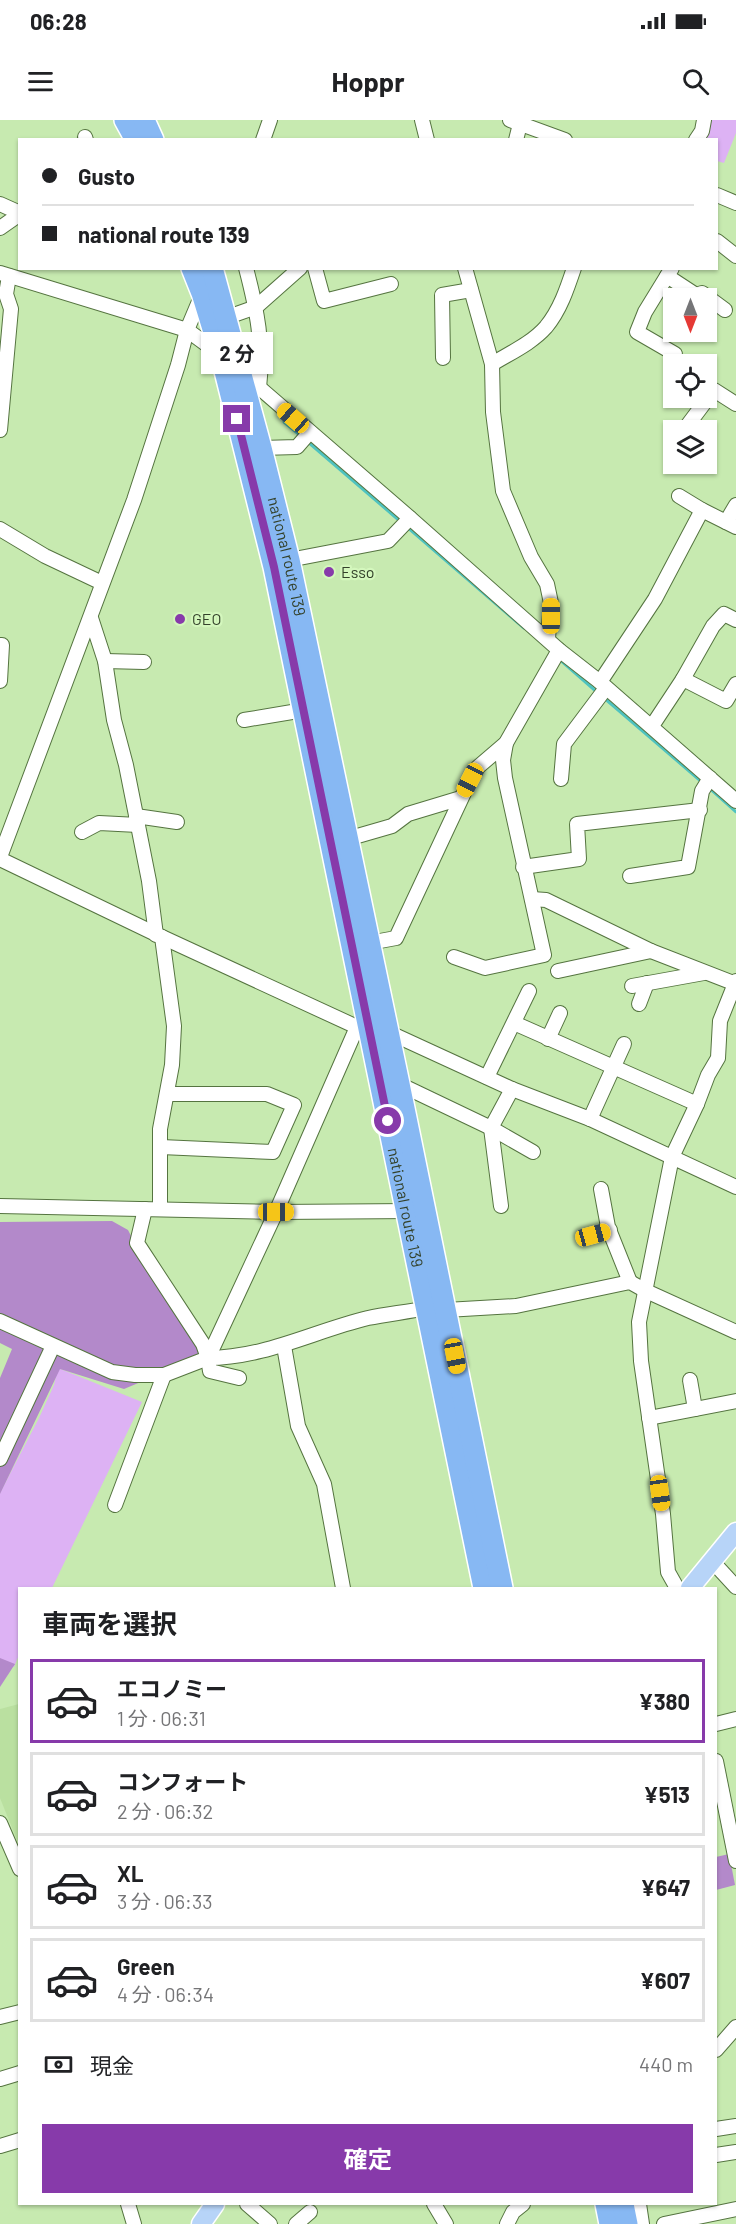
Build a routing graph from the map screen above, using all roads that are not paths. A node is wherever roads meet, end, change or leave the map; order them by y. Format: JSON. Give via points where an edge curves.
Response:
{"nodes":[{"id":1,"x":270,"y":120,"type":"edge"},
{"id":2,"x":422,"y":120,"type":"edge"},
{"id":3,"x":704,"y":120,"type":"edge"},
{"id":4,"x":517,"y":121,"type":"edge"},
{"id":5,"x":264,"y":138,"type":"edge"},
{"id":6,"x":426,"y":138,"type":"edge"},
{"id":7,"x":516,"y":138,"type":"edge"},
{"id":8,"x":560,"y":138,"type":"edge"},
{"id":9,"x":697,"y":138,"type":"edge"},
{"id":10,"x":718,"y":195,"type":"edge"},
{"id":11,"x":736,"y":201,"type":"edge"},
{"id":12,"x":0,"y":204,"type":"edge"},
{"id":13,"x":18,"y":213,"type":"edge"},
{"id":14,"x":18,"y":215,"type":"edge"},
{"id":15,"x":0,"y":228,"type":"edge"},
{"id":16,"x":718,"y":243,"type":"edge"},
{"id":17,"x":736,"y":256,"type":"edge"},
{"id":18,"x":193,"y":270,"type":"edge"},
{"id":19,"x":210,"y":270,"type":"edge"},
{"id":20,"x":212,"y":270,"type":"edge"},
{"id":21,"x":247,"y":270,"type":"edge"},
{"id":22,"x":298,"y":270,"type":"edge"},
{"id":23,"x":316,"y":270,"type":"edge"},
{"id":24,"x":466,"y":270,"type":"edge"},
{"id":25,"x":573,"y":270,"type":"edge"},
{"id":26,"x":670,"y":272,"type":"edge"},
{"id":27,"x":5,"y":274,"type":"edge"},
{"id":28,"x":391,"y":285,"type":"dead end"},
{"id":29,"x":471,"y":290,"type":"junction"},
{"id":30,"x":202,"y":294,"type":"junction"},
{"id":31,"x":256,"y":307,"type":"junction"},
{"id":32,"x":724,"y":310,"type":"dead end"},
{"id":33,"x":225,"y":318,"type":"junction"},
{"id":34,"x":187,"y":330,"type":"junction"},
{"id":35,"x":675,"y":354,"type":"dead end"},
{"id":36,"x":221,"y":355,"type":"junction"},
{"id":37,"x":443,"y":358,"type":"dead end"},
{"id":38,"x":492,"y":364,"type":"junction"},
{"id":39,"x":240,"y":371,"type":"junction"},
{"id":40,"x":260,"y":388,"type":"junction"},
{"id":41,"x":736,"y":404,"type":"edge"},
{"id":42,"x":692,"y":420,"type":"edge"},
{"id":43,"x":0,"y":430,"type":"edge"},
{"id":44,"x":306,"y":437,"type":"junction"},
{"id":45,"x":261,"y":448,"type":"junction"},
{"id":46,"x":679,"y":496,"type":"dead end"},
{"id":47,"x":736,"y":505,"type":"edge"},
{"id":48,"x":702,"y":510,"type":"junction"},
{"id":49,"x":406,"y":522,"type":"junction"},
{"id":50,"x":731,"y":524,"type":"edge"},
{"id":51,"x":0,"y":529,"type":"edge"},
{"id":52,"x":289,"y":560,"type":"junction"},
{"id":53,"x":102,"y":583,"type":"junction"},
{"id":54,"x":91,"y":618,"type":"junction"},
{"id":55,"x":736,"y":620,"type":"edge"},
{"id":56,"x":548,"y":639,"type":"junction"},
{"id":57,"x":0,"y":645,"type":"edge"},
{"id":58,"x":557,"y":654,"type":"junction"},
{"id":59,"x":105,"y":661,"type":"junction"},
{"id":60,"x":144,"y":662,"type":"dead end"},
{"id":61,"x":683,"y":679,"type":"junction"},
{"id":62,"x":0,"y":681,"type":"edge"},
{"id":63,"x":736,"y":684,"type":"edge"},
{"id":64,"x":602,"y":690,"type":"junction"},
{"id":65,"x":304,"y":710,"type":"junction"},
{"id":66,"x":244,"y":720,"type":"dead end"},
{"id":67,"x":652,"y":726,"type":"junction"},
{"id":68,"x":506,"y":743,"type":"junction"},
{"id":69,"x":561,"y":779,"type":"dead end"},
{"id":70,"x":707,"y":783,"type":"junction"},
{"id":71,"x":460,"y":798,"type":"junction"},
{"id":72,"x":736,"y":801,"type":"edge"},
{"id":73,"x":700,"y":810,"type":"junction"},
{"id":74,"x":137,"y":821,"type":"junction"},
{"id":75,"x":177,"y":822,"type":"dead end"},
{"id":76,"x":81,"y":832,"type":"dead end"},
{"id":77,"x":347,"y":839,"type":"junction"},
{"id":78,"x":0,"y":858,"type":"edge"},
{"id":79,"x":524,"y":867,"type":"junction"},
{"id":80,"x":630,"y":876,"type":"dead end"},
{"id":81,"x":532,"y":899,"type":"junction"},
{"id":82,"x":159,"y":936,"type":"junction"},
{"id":83,"x":369,"y":943,"type":"junction"},
{"id":84,"x":651,"y":951,"type":"junction"},
{"id":85,"x":454,"y":957,"type":"dead end"},
{"id":86,"x":558,"y":971,"type":"dead end"},
{"id":87,"x":704,"y":973,"type":"junction"},
{"id":88,"x":647,"y":983,"type":"junction"},
{"id":89,"x":736,"y":983,"type":"edge"},
{"id":90,"x":632,"y":986,"type":"dead end"},
{"id":91,"x":529,"y":991,"type":"dead end"},
{"id":92,"x":639,"y":1004,"type":"dead end"},
{"id":93,"x":560,"y":1013,"type":"dead end"},
{"id":94,"x":514,"y":1023,"type":"junction"},
{"id":95,"x":371,"y":1030,"type":"junction"},
{"id":96,"x":548,"y":1039,"type":"junction"},
{"id":97,"x":624,"y":1044,"type":"dead end"},
{"id":98,"x":615,"y":1068,"type":"junction"},
{"id":99,"x":487,"y":1077,"type":"junction"},
{"id":100,"x":399,"y":1084,"type":"junction"},
{"id":101,"x":512,"y":1089,"type":"junction"},
{"id":102,"x":167,"y":1094,"type":"junction"},
{"id":103,"x":697,"y":1104,"type":"junction"},
{"id":104,"x":590,"y":1119,"type":"junction"},
{"id":105,"x":491,"y":1128,"type":"junction"},
{"id":106,"x":161,"y":1146,"type":"junction"},
{"id":107,"x":533,"y":1152,"type":"dead end"},
{"id":108,"x":672,"y":1157,"type":"junction"},
{"id":109,"x":736,"y":1186,"type":"edge"},
{"id":110,"x":601,"y":1189,"type":"dead end"},
{"id":111,"x":0,"y":1206,"type":"edge"},
{"id":112,"x":501,"y":1206,"type":"dead end"},
{"id":113,"x":145,"y":1209,"type":"junction"},
{"id":114,"x":160,"y":1209,"type":"junction"},
{"id":115,"x":416,"y":1211,"type":"junction"},
{"id":116,"x":276,"y":1212,"type":"junction"},
{"id":117,"x":610,"y":1230,"type":"junction"},
{"id":118,"x":593,"y":1235,"type":"dead end"},
{"id":119,"x":630,"y":1282,"type":"junction"},
{"id":120,"x":646,"y":1291,"type":"junction"},
{"id":121,"x":437,"y":1309,"type":"junction"},
{"id":122,"x":0,"y":1321,"type":"edge"},
{"id":123,"x":736,"y":1332,"type":"edge"},
{"id":124,"x":53,"y":1346,"type":"junction"},
{"id":125,"x":284,"y":1346,"type":"junction"},
{"id":126,"x":208,"y":1358,"type":"junction"},
{"id":127,"x":164,"y":1375,"type":"junction"},
{"id":128,"x":239,"y":1378,"type":"dead end"},
{"id":129,"x":690,"y":1380,"type":"dead end"},
{"id":130,"x":736,"y":1401,"type":"edge"},
{"id":131,"x":695,"y":1409,"type":"junction"},
{"id":132,"x":649,"y":1418,"type":"junction"},
{"id":133,"x":0,"y":1459,"type":"edge"},
{"id":134,"x":115,"y":1505,"type":"dead end"},
{"id":135,"x":736,"y":1532,"type":"edge"},
{"id":136,"x":712,"y":1561,"type":"junction"},
{"id":137,"x":343,"y":1587,"type":"edge"},
{"id":138,"x":484,"y":1587,"type":"edge"},
{"id":139,"x":502,"y":1587,"type":"edge"},
{"id":140,"x":676,"y":1587,"type":"edge"},
{"id":141,"x":691,"y":1587,"type":"edge"},
{"id":142,"x":736,"y":1587,"type":"edge"},
{"id":143,"x":736,"y":1719,"type":"edge"},
{"id":144,"x":717,"y":1724,"type":"edge"},
{"id":145,"x":717,"y":1766,"type":"edge"},
{"id":146,"x":0,"y":1823,"type":"edge"},
{"id":147,"x":736,"y":1861,"type":"edge"},
{"id":148,"x":18,"y":1864,"type":"edge"},
{"id":149,"x":18,"y":2012,"type":"edge"},
{"id":150,"x":0,"y":2017,"type":"edge"},
{"id":151,"x":736,"y":2027,"type":"edge"},
{"id":152,"x":717,"y":2049,"type":"edge"},
{"id":153,"x":18,"y":2074,"type":"edge"},
{"id":154,"x":0,"y":2079,"type":"edge"},
{"id":155,"x":736,"y":2126,"type":"edge"},
{"id":156,"x":717,"y":2129,"type":"edge"},
{"id":157,"x":18,"y":2141,"type":"edge"},
{"id":158,"x":0,"y":2146,"type":"edge"},
{"id":159,"x":736,"y":2152,"type":"edge"},
{"id":160,"x":717,"y":2155,"type":"edge"},
{"id":161,"x":128,"y":2205,"type":"edge"},
{"id":162,"x":214,"y":2205,"type":"edge"},
{"id":163,"x":247,"y":2205,"type":"edge"},
{"id":164,"x":435,"y":2205,"type":"edge"},
{"id":165,"x":522,"y":2205,"type":"edge"},
{"id":166,"x":606,"y":2205,"type":"edge"},
{"id":167,"x":623,"y":2205,"type":"edge"},
{"id":168,"x":639,"y":2205,"type":"edge"},
{"id":169,"x":736,"y":2209,"type":"edge"},
{"id":170,"x":310,"y":2212,"type":"dead end"},
{"id":171,"x":134,"y":2224,"type":"edge"},
{"id":172,"x":201,"y":2224,"type":"edge"},
{"id":173,"x":270,"y":2224,"type":"edge"},
{"id":174,"x":296,"y":2224,"type":"edge"},
{"id":175,"x":446,"y":2224,"type":"edge"},
{"id":176,"x":507,"y":2224,"type":"edge"},
{"id":177,"x":610,"y":2224,"type":"edge"},
{"id":178,"x":627,"y":2224,"type":"edge"},
{"id":179,"x":642,"y":2224,"type":"edge"},
{"id":180,"x":664,"y":2224,"type":"edge"}],
"edges":[{"from":1,"to":5,"type":"street"},
{"from":2,"to":6,"type":"street"},
{"from":3,"to":9,"type":"street"},
{"from":4,"to":7,"type":"street"},
{"from":4,"to":8,"type":"street"},
{"from":10,"to":11,"type":"street"},
{"from":12,"to":13,"type":"street"},
{"from":14,"to":15,"type":"street"},
{"from":16,"to":17,"type":"street"},
{"from":18,"to":30,"type":"highway","name":"national route 139"},
{"from":19,"to":30,"type":"street"},
{"from":20,"to":33,"type":"highway","name":"national route 139"},
{"from":21,"to":31,"type":"street"},
{"from":22,"to":31,"type":"street"},
{"from":23,"to":28,"type":"street","via":[[324,300]]},
{"from":24,"to":29,"type":"street"},
{"from":25,"to":38,"type":"street","via":[[563,301],[545,327]]},
{"from":26,"to":32,"type":"street","via":[[696,296],[702,293]]},
{"from":26,"to":35,"type":"street","via":[[637,332]]},
{"from":27,"to":34,"type":"street"},
{"from":27,"to":43,"type":"street","via":[[11,309]]},
{"from":29,"to":37,"type":"street","via":[[442,295]]},
{"from":29,"to":38,"type":"street"},
{"from":30,"to":34,"type":"street"},
{"from":30,"to":36,"type":"highway","name":"national route 139"},
{"from":31,"to":33,"type":"street"},
{"from":31,"to":40,"type":"street","via":[[262,364]]},
{"from":33,"to":39,"type":"highway","name":"national route 139"},
{"from":34,"to":36,"type":"street"},
{"from":34,"to":53,"type":"street","via":[[134,500]]},
{"from":36,"to":39,"type":"street"},
{"from":36,"to":65,"type":"highway","name":"national route 139","via":[[274,567]]},
{"from":38,"to":56,"type":"street","via":[[493,412],[503,491],[531,557],[548,584]]},
{"from":39,"to":40,"type":"street"},
{"from":39,"to":45,"type":"highway","name":"national route 139"},
{"from":40,"to":44,"type":"street"},
{"from":41,"to":42,"type":"street","via":[[714,390]]},
{"from":44,"to":45,"type":"street","via":[[297,447]]},
{"from":44,"to":49,"type":"street"},
{"from":45,"to":52,"type":"highway","name":"national route 139"},
{"from":46,"to":48,"type":"street"},
{"from":47,"to":50,"type":"street"},
{"from":48,"to":50,"type":"street"},
{"from":48,"to":64,"type":"street"},
{"from":49,"to":52,"type":"street","via":[[388,541]]},
{"from":49,"to":56,"type":"street"},
{"from":51,"to":53,"type":"street"},
{"from":52,"to":77,"type":"highway","name":"national route 139"},
{"from":53,"to":54,"type":"street"},
{"from":54,"to":59,"type":"street"},
{"from":54,"to":78,"type":"street"},
{"from":55,"to":61,"type":"street","via":[[724,614],[713,626]]},
{"from":56,"to":58,"type":"street"},
{"from":57,"to":62,"type":"street"},
{"from":58,"to":64,"type":"street"},
{"from":58,"to":68,"type":"street"},
{"from":59,"to":60,"type":"street"},
{"from":59,"to":74,"type":"street"},
{"from":61,"to":63,"type":"street","via":[[726,701]]},
{"from":61,"to":67,"type":"street"},
{"from":64,"to":67,"type":"street"},
{"from":64,"to":69,"type":"street","via":[[564,744]]},
{"from":65,"to":66,"type":"street"},
{"from":65,"to":95,"type":"highway","name":"national route 139"},
{"from":67,"to":70,"type":"street"},
{"from":68,"to":71,"type":"street","via":[[478,767]]},
{"from":68,"to":79,"type":"street","via":[[505,778]]},
{"from":70,"to":72,"type":"street"},
{"from":70,"to":73,"type":"street"},
{"from":71,"to":77,"type":"street","via":[[408,814],[392,826]]},
{"from":71,"to":83,"type":"street","via":[[396,938]]},
{"from":73,"to":79,"type":"street","via":[[577,824],[579,859]]},
{"from":73,"to":80,"type":"street","via":[[688,867]]},
{"from":74,"to":75,"type":"street"},
{"from":74,"to":76,"type":"street","via":[[99,824]]},
{"from":74,"to":82,"type":"street"},
{"from":77,"to":83,"type":"highway","name":"national route 139"},
{"from":78,"to":82,"type":"street"},
{"from":79,"to":81,"type":"street"},
{"from":81,"to":84,"type":"street","via":[[546,900]]},
{"from":81,"to":85,"type":"street","via":[[544,955],[485,968]]},
{"from":82,"to":95,"type":"street"},
{"from":82,"to":102,"type":"street","via":[[174,1026]]},
{"from":83,"to":95,"type":"highway","name":"national route 139"},
{"from":84,"to":86,"type":"street"},
{"from":84,"to":87,"type":"street"},
{"from":87,"to":88,"type":"street"},
{"from":87,"to":89,"type":"street"},
{"from":88,"to":90,"type":"street"},
{"from":88,"to":92,"type":"street"},
{"from":89,"to":103,"type":"street","via":[[720,1022],[718,1058]]},
{"from":91,"to":94,"type":"street"},
{"from":93,"to":96,"type":"street"},
{"from":94,"to":96,"type":"street"},
{"from":94,"to":99,"type":"street"},
{"from":95,"to":99,"type":"street"},
{"from":95,"to":100,"type":"highway","name":"national route 139"},
{"from":95,"to":115,"type":"highway","name":"national route 139"},
{"from":95,"to":116,"type":"street"},
{"from":96,"to":98,"type":"street"},
{"from":97,"to":98,"type":"street"},
{"from":98,"to":103,"type":"street"},
{"from":98,"to":104,"type":"street"},
{"from":99,"to":101,"type":"street"},
{"from":100,"to":105,"type":"street"},
{"from":100,"to":115,"type":"highway","name":"national route 139"},
{"from":101,"to":104,"type":"street"},
{"from":101,"to":105,"type":"street"},
{"from":102,"to":106,"type":"street"},
{"from":102,"to":106,"type":"street","via":[[267,1094],[294,1105],[273,1152]]},
{"from":103,"to":108,"type":"street"},
{"from":104,"to":108,"type":"street"},
{"from":105,"to":107,"type":"street"},
{"from":105,"to":112,"type":"street"},
{"from":106,"to":114,"type":"street"},
{"from":108,"to":109,"type":"street"},
{"from":108,"to":120,"type":"street"},
{"from":110,"to":117,"type":"street"},
{"from":111,"to":113,"type":"street"},
{"from":113,"to":114,"type":"street"},
{"from":113,"to":126,"type":"street","via":[[137,1243],[203,1344]]},
{"from":114,"to":116,"type":"street"},
{"from":115,"to":116,"type":"street"},
{"from":115,"to":121,"type":"highway","name":"national route 139"},
{"from":116,"to":126,"type":"street"},
{"from":117,"to":118,"type":"street"},
{"from":117,"to":119,"type":"street"},
{"from":119,"to":120,"type":"street"},
{"from":119,"to":121,"type":"street","via":[[516,1306]]},
{"from":120,"to":123,"type":"street"},
{"from":120,"to":132,"type":"street","via":[[639,1336]]},
{"from":121,"to":125,"type":"street","via":[[368,1318]]},
{"from":121,"to":138,"type":"highway","name":"national route 139"},
{"from":121,"to":139,"type":"highway","name":"national route 139"},
{"from":122,"to":124,"type":"street"},
{"from":124,"to":127,"type":"street","via":[[112,1372]]},
{"from":124,"to":133,"type":"street"},
{"from":125,"to":126,"type":"street","via":[[228,1358]]},
{"from":125,"to":137,"type":"street","via":[[298,1426],[324,1484]]},
{"from":126,"to":127,"type":"street"},
{"from":126,"to":128,"type":"street","via":[[210,1371]]},
{"from":127,"to":134,"type":"street"},
{"from":129,"to":131,"type":"street"},
{"from":130,"to":131,"type":"street"},
{"from":131,"to":132,"type":"street"},
{"from":132,"to":140,"type":"street","via":[[668,1572]]},
{"from":135,"to":136,"type":"main road"},
{"from":136,"to":141,"type":"main road"},
{"from":136,"to":142,"type":"street"},
{"from":143,"to":144,"type":"street"},
{"from":145,"to":147,"type":"street"},
{"from":146,"to":148,"type":"street"},
{"from":149,"to":150,"type":"street"},
{"from":151,"to":152,"type":"street"},
{"from":153,"to":154,"type":"street"},
{"from":155,"to":156,"type":"street"},
{"from":157,"to":158,"type":"street"},
{"from":159,"to":160,"type":"street"},
{"from":161,"to":171,"type":"street"},
{"from":162,"to":172,"type":"main road"},
{"from":163,"to":173,"type":"street"},
{"from":164,"to":175,"type":"street"},
{"from":165,"to":176,"type":"street"},
{"from":166,"to":177,"type":"highway"},
{"from":167,"to":178,"type":"highway"},
{"from":168,"to":179,"type":"street"},
{"from":169,"to":180,"type":"street"},
{"from":170,"to":174,"type":"street"}]}
